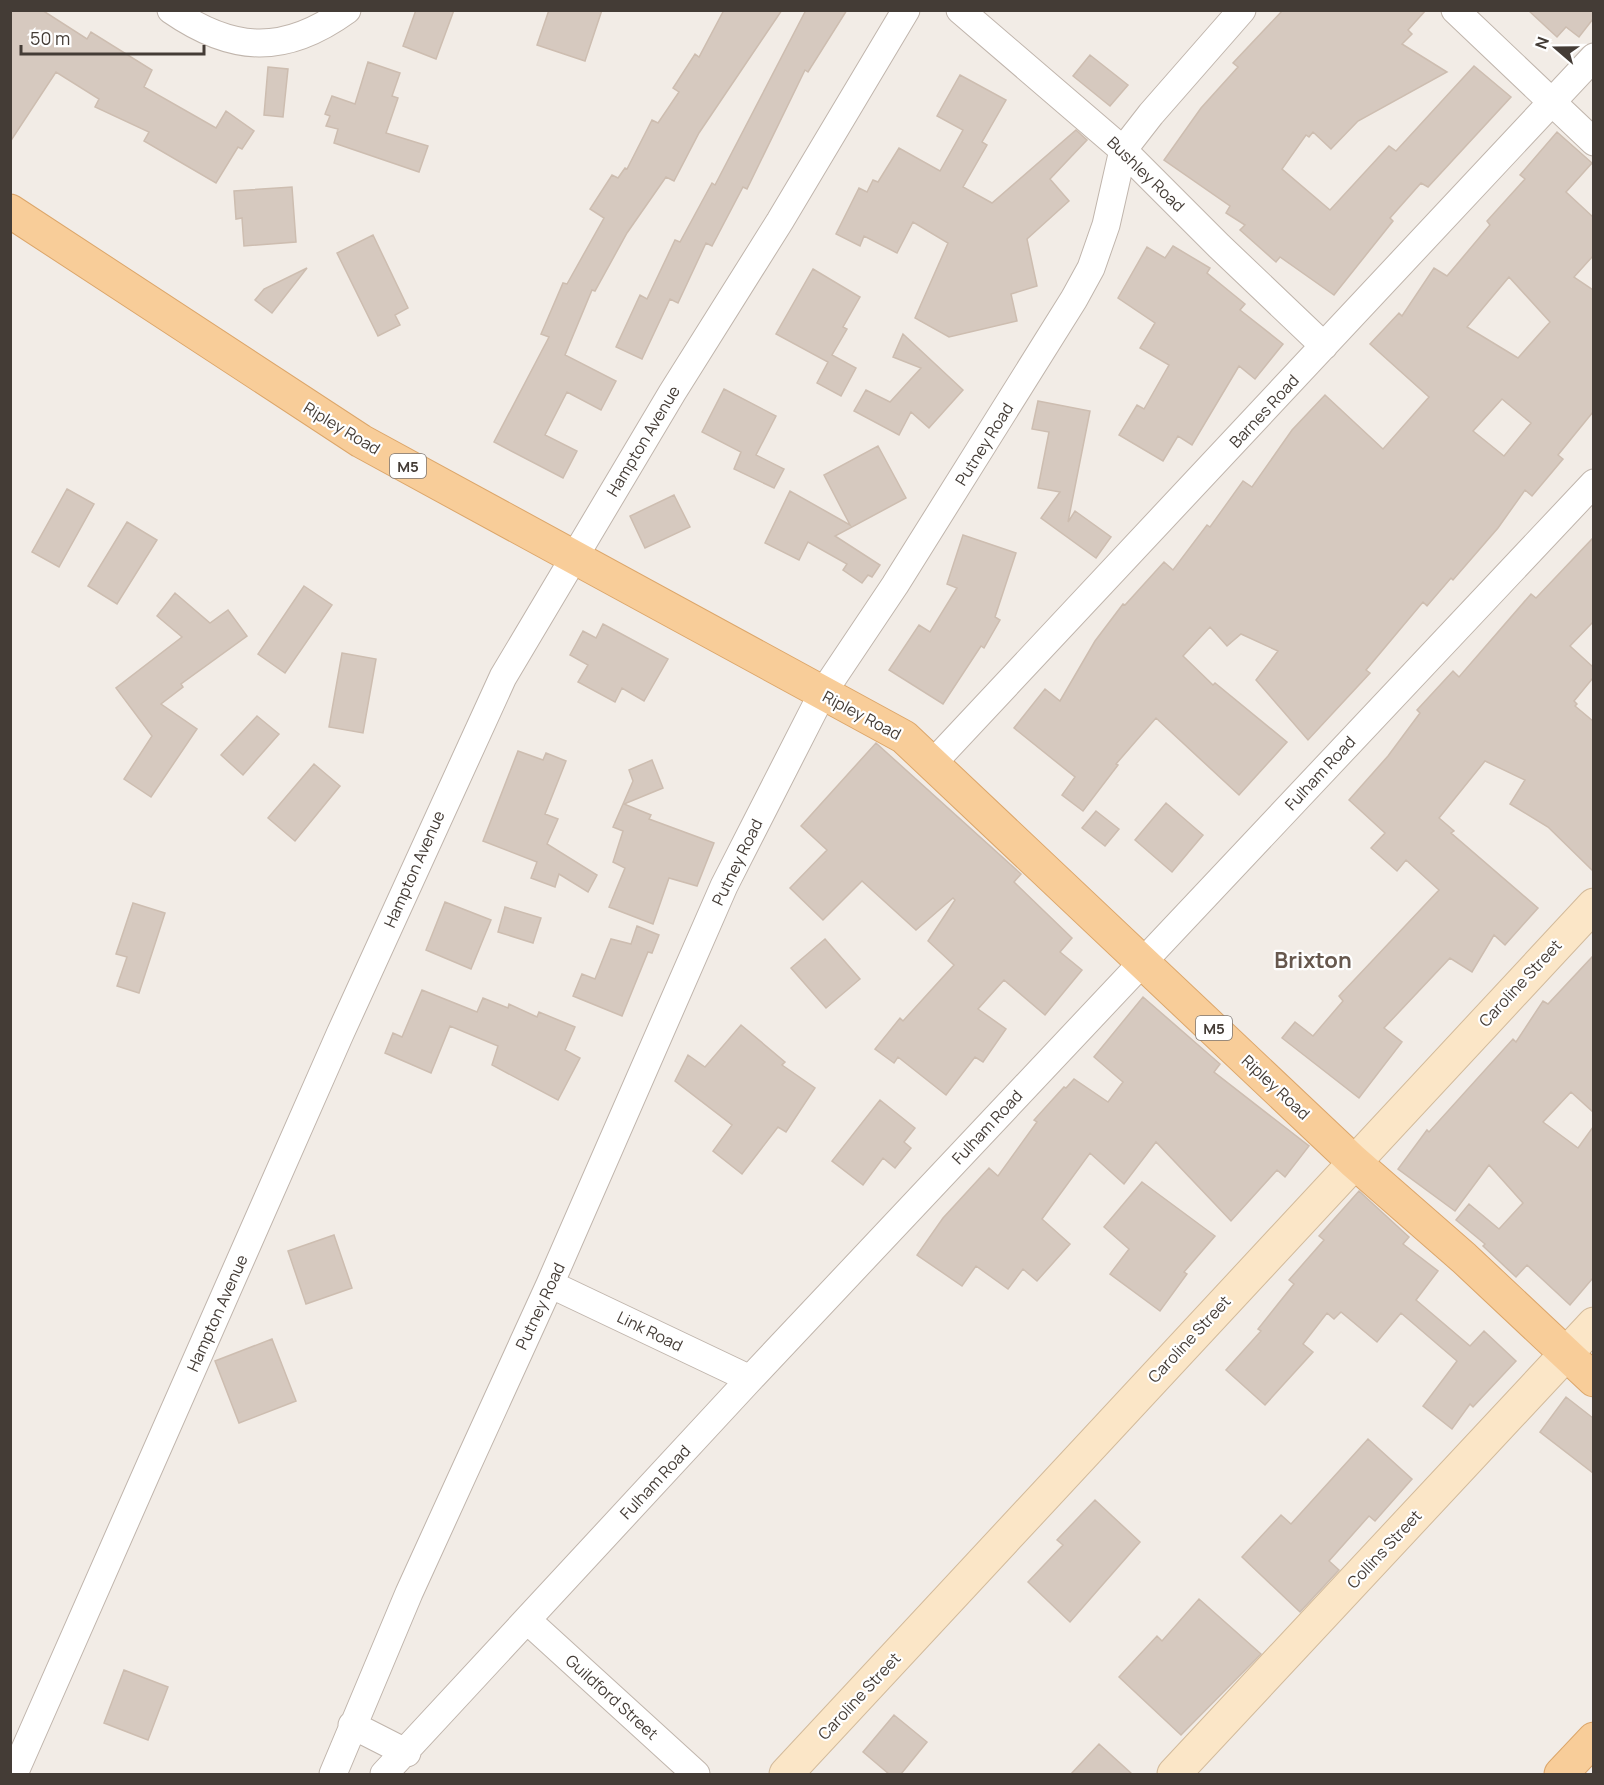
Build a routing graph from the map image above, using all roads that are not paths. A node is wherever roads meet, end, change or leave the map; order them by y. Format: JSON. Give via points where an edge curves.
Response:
{"nodes":[{"id":1,"x":171,"y":10,"type":"edge"},
{"id":2,"x":347,"y":10,"type":"edge"},
{"id":3,"x":906,"y":10,"type":"edge"},
{"id":4,"x":960,"y":10,"type":"edge"},
{"id":5,"x":1242,"y":10,"type":"edge"},
{"id":6,"x":1455,"y":10,"type":"edge"},
{"id":7,"x":1593,"y":57,"type":"edge"},
{"id":8,"x":1551,"y":102,"type":"junction"},
{"id":9,"x":1593,"y":142,"type":"edge"},
{"id":10,"x":1123,"y":150,"type":"junction"},
{"id":11,"x":10,"y":211,"type":"edge"},
{"id":12,"x":1324,"y":346,"type":"junction"},
{"id":13,"x":1593,"y":483,"type":"edge"},
{"id":14,"x":574,"y":556,"type":"junction"},
{"id":15,"x":822,"y":694,"type":"junction"},
{"id":16,"x":933,"y":763,"type":"junction"},
{"id":17,"x":1593,"y":905,"type":"edge"},
{"id":18,"x":1143,"y":962,"type":"junction"},
{"id":19,"x":1353,"y":1161,"type":"junction"},
{"id":20,"x":550,"y":1284,"type":"junction"},
{"id":21,"x":1593,"y":1324,"type":"edge"},
{"id":22,"x":1566,"y":1354,"type":"junction"},
{"id":23,"x":750,"y":1379,"type":"junction"},
{"id":24,"x":1593,"y":1380,"type":"edge"},
{"id":25,"x":527,"y":1620,"type":"junction"},
{"id":26,"x":352,"y":1725,"type":"junction"},
{"id":27,"x":1593,"y":1739,"type":"edge"},
{"id":28,"x":407,"y":1752,"type":"junction"},
{"id":29,"x":14,"y":1774,"type":"edge"},
{"id":30,"x":333,"y":1774,"type":"edge"},
{"id":31,"x":384,"y":1774,"type":"edge"},
{"id":32,"x":696,"y":1774,"type":"edge"},
{"id":33,"x":786,"y":1774,"type":"edge"},
{"id":34,"x":1174,"y":1774,"type":"edge"},
{"id":35,"x":1561,"y":1774,"type":"edge"}],
"edges":[{"from":1,"to":2,"type":"street","via":[[204,32],[260,44],[282,43],[325,27]]},
{"from":3,"to":14,"type":"street","name":"Hampton Avenue"},
{"from":4,"to":10,"type":"street","name":"Bushley Road"},
{"from":5,"to":10,"type":"street","name":"Putney Road"},
{"from":6,"to":8,"type":"street"},
{"from":7,"to":8,"type":"street","name":"Barnes Road"},
{"from":8,"to":9,"type":"street"},
{"from":8,"to":12,"type":"street","name":"Barnes Road"},
{"from":10,"to":12,"type":"street","name":"Bushley Road"},
{"from":10,"to":15,"type":"street","name":"Putney Road","via":[[1106,225],[1091,268],[1074,299]]},
{"from":11,"to":14,"type":"main road","name":"Ripley Road","number":"M5","via":[[323,418]]},
{"from":12,"to":16,"type":"street","name":"Barnes Road"},
{"from":13,"to":18,"type":"street","name":"Fulham Road"},
{"from":14,"to":15,"type":"main road","name":"Ripley Road","number":"M5"},
{"from":14,"to":29,"type":"street","name":"Hampton Avenue","via":[[503,677],[462,762]]},
{"from":15,"to":16,"type":"main road","name":"Ripley Road","number":"M5","via":[[890,728]]},
{"from":15,"to":20,"type":"street","name":"Putney Road","via":[[724,886]]},
{"from":16,"to":18,"type":"main road","name":"Ripley Road","number":"M5"},
{"from":17,"to":19,"type":"street","name":"Caroline Street"},
{"from":18,"to":19,"type":"main road","name":"Ripley Road","number":"M5"},
{"from":18,"to":23,"type":"street","name":"Fulham Road"},
{"from":19,"to":22,"type":"main road","name":"Ripley Road","number":"M5"},
{"from":19,"to":33,"type":"street","name":"Caroline Street"},
{"from":20,"to":23,"type":"street","name":"Link Road"},
{"from":20,"to":26,"type":"street","name":"Putney Road"},
{"from":21,"to":22,"type":"street","name":"Collins Street"},
{"from":22,"to":24,"type":"main road","name":"Ripley Road","number":"M5"},
{"from":22,"to":34,"type":"street","name":"Collins Street"},
{"from":23,"to":25,"type":"street","name":"Fulham Road"},
{"from":25,"to":28,"type":"street","name":"Fulham Road"},
{"from":25,"to":32,"type":"street","name":"Guildford Street"},
{"from":26,"to":28,"type":"street"},
{"from":26,"to":30,"type":"street","name":"Putney Road"},
{"from":27,"to":35,"type":"main road"},
{"from":28,"to":31,"type":"street","name":"Fulham Road"}]}
